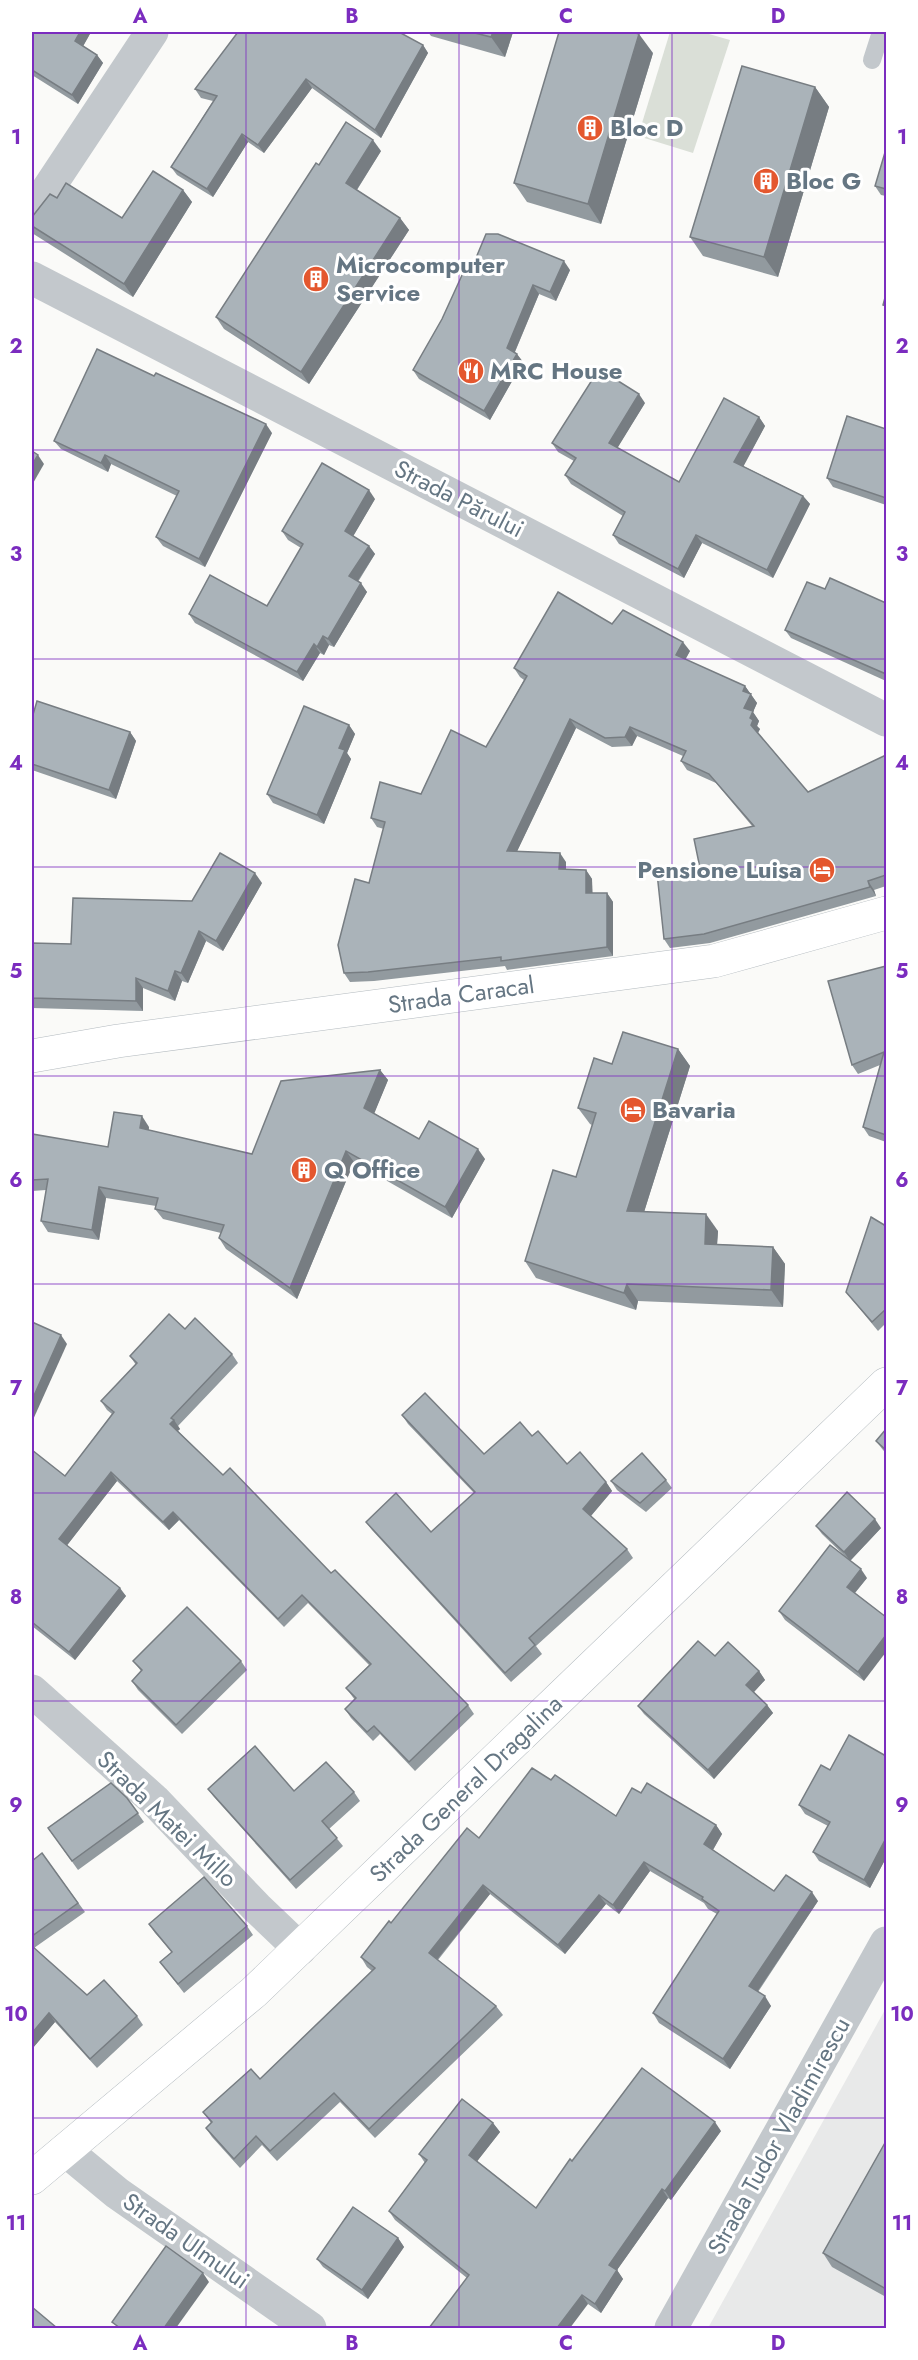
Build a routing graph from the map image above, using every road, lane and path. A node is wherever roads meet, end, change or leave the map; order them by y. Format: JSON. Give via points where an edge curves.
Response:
{"nodes":[{"id":1,"x":152,"y":32,"type":"edge"},
{"id":2,"x":881,"y":32,"type":"edge"},
{"id":3,"x":872,"y":60,"type":"dead end"},
{"id":4,"x":32,"y":213,"type":"edge"},
{"id":5,"x":32,"y":278,"type":"edge"},
{"id":6,"x":886,"y":720,"type":"edge"},
{"id":7,"x":886,"y":913,"type":"edge"},
{"id":8,"x":32,"y":1056,"type":"edge"},
{"id":9,"x":886,"y":1384,"type":"edge"},
{"id":10,"x":32,"y":1691,"type":"edge"},
{"id":11,"x":886,"y":1943,"type":"edge"},
{"id":12,"x":300,"y":1949,"type":"junction"},
{"id":13,"x":65,"y":2150,"type":"junction"},
{"id":14,"x":32,"y":2178,"type":"edge"},
{"id":15,"x":310,"y":2328,"type":"edge"},
{"id":16,"x":671,"y":2328,"type":"edge"}],
"edges":[{"from":1,"to":4,"type":"street"},
{"from":2,"to":3,"type":"lane"},
{"from":5,"to":6,"type":"street","name":"Strada Părului"},
{"from":7,"to":8,"type":"street","name":"Strada Caracal","via":[[714,961]]},
{"from":9,"to":12,"type":"street","name":"Strada General Dragalina"},
{"from":10,"to":12,"type":"street","name":"Strada Matei Millo","via":[[154,1800]]},
{"from":11,"to":16,"type":"street","name":"Strada Tudor Vladimirescu"},
{"from":12,"to":13,"type":"street","name":"Strada General Dragalina"},
{"from":13,"to":14,"type":"street","name":"Strada General Dragalina"},
{"from":13,"to":15,"type":"street","name":"Strada Ulmului","via":[[117,2193]]}]}
